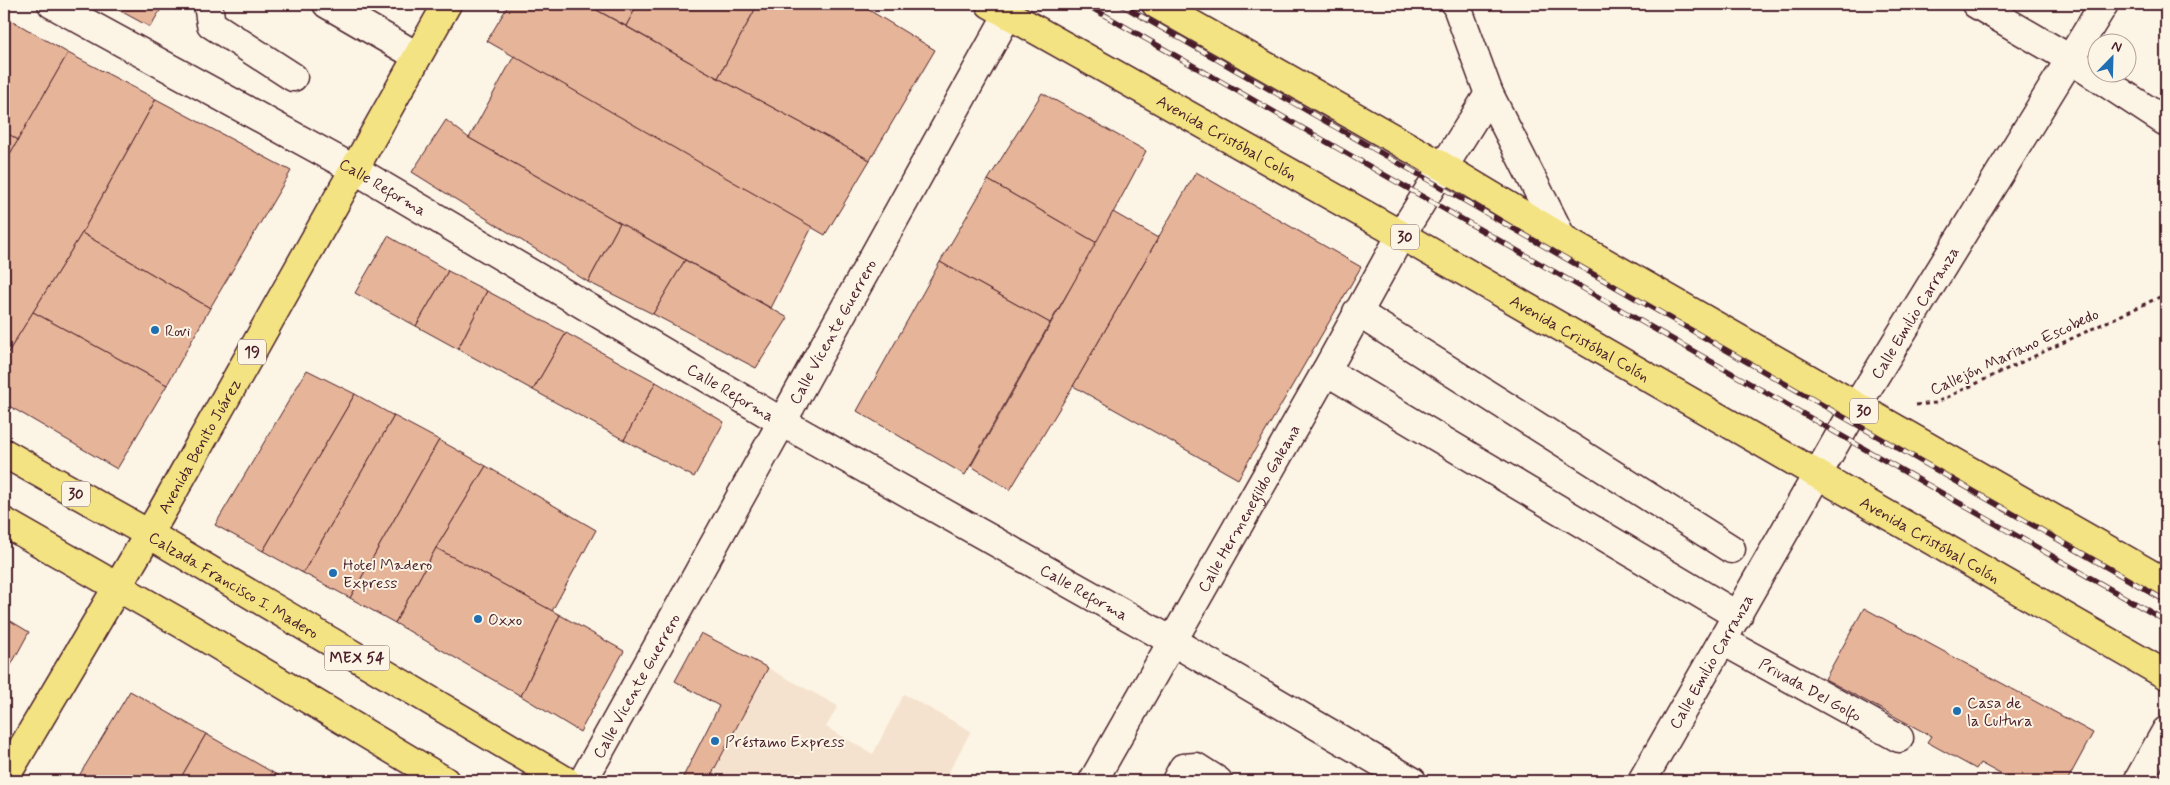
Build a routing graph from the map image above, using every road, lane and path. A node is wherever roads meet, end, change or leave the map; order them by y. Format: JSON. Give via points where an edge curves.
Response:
{"nodes":[{"id":1,"x":52,"y":4,"type":"edge"},
{"id":2,"x":208,"y":4,"type":"edge"},
{"id":3,"x":327,"y":4,"type":"edge"},
{"id":4,"x":447,"y":4,"type":"edge"},
{"id":5,"x":1156,"y":4,"type":"edge"},
{"id":6,"x":1456,"y":4,"type":"edge"},
{"id":7,"x":1976,"y":4,"type":"edge"},
{"id":8,"x":2104,"y":4,"type":"edge"},
{"id":9,"x":1004,"y":7,"type":"edge"},
{"id":10,"x":417,"y":56,"type":"junction"},
{"id":11,"x":2070,"y":59,"type":"junction"},
{"id":12,"x":293,"y":77,"type":"dead end"},
{"id":13,"x":1489,"y":94,"type":"junction"},
{"id":14,"x":2166,"y":122,"type":"edge"},
{"id":15,"x":1442,"y":166,"type":"junction"},
{"id":16,"x":354,"y":169,"type":"junction"},
{"id":17,"x":1400,"y":235,"type":"junction"},
{"id":18,"x":1562,"y":238,"type":"junction"},
{"id":19,"x":2166,"y":294,"type":"edge"},
{"id":20,"x":1358,"y":312,"type":"junction"},
{"id":21,"x":1326,"y":371,"type":"junction"},
{"id":22,"x":1914,"y":405,"type":"dead end"},
{"id":23,"x":1856,"y":406,"type":"junction"},
{"id":24,"x":782,"y":422,"type":"junction"},
{"id":25,"x":4,"y":453,"type":"edge"},
{"id":26,"x":1818,"y":475,"type":"junction"},
{"id":27,"x":4,"y":522,"type":"edge"},
{"id":28,"x":149,"y":534,"type":"junction"},
{"id":29,"x":1731,"y":549,"type":"dead end"},
{"id":30,"x":2166,"y":584,"type":"edge"},
{"id":31,"x":117,"y":586,"type":"junction"},
{"id":32,"x":1738,"y":616,"type":"junction"},
{"id":33,"x":1172,"y":641,"type":"junction"},
{"id":34,"x":1723,"y":641,"type":"junction"},
{"id":35,"x":2166,"y":675,"type":"edge"},
{"id":36,"x":2166,"y":731,"type":"edge"},
{"id":37,"x":1899,"y":738,"type":"dead end"},
{"id":38,"x":4,"y":778,"type":"edge"},
{"id":39,"x":445,"y":781,"type":"edge"},
{"id":40,"x":566,"y":781,"type":"edge"},
{"id":41,"x":583,"y":781,"type":"edge"},
{"id":42,"x":1093,"y":781,"type":"edge"},
{"id":43,"x":1176,"y":781,"type":"edge"},
{"id":44,"x":1218,"y":781,"type":"edge"},
{"id":45,"x":1412,"y":781,"type":"edge"},
{"id":46,"x":1642,"y":781,"type":"edge"},
{"id":47,"x":2138,"y":781,"type":"edge"}],
"edges":[{"from":1,"to":16,"type":"street","name":"Calle Reforma"},
{"from":2,"to":12,"type":"street","via":[[211,24]]},
{"from":3,"to":10,"type":"street"},
{"from":4,"to":10,"type":"main road","name":"Avenida Benito Juárez","number":"19"},
{"from":5,"to":15,"type":"main road","number":"30"},
{"from":6,"to":13,"type":"street"},
{"from":7,"to":11,"type":"street"},
{"from":8,"to":11,"type":"street","name":"Calle Emilio Carranza"},
{"from":9,"to":17,"type":"main road","name":"Avenida Cristóbal Colón","number":"30"},
{"from":9,"to":24,"type":"street","name":"Calle Vicente Guerrero"},
{"from":10,"to":16,"type":"main road","name":"Avenida Benito Juárez","number":"19"},
{"from":11,"to":14,"type":"street"},
{"from":11,"to":23,"type":"street","name":"Calle Emilio Carranza"},
{"from":13,"to":15,"type":"street","name":"Calle Hermenegildo Galeana"},
{"from":13,"to":18,"type":"street"},
{"from":15,"to":17,"type":"street","name":"Calle Hermenegildo Galeana"},
{"from":15,"to":18,"type":"main road","number":"30"},
{"from":16,"to":24,"type":"street","name":"Calle Reforma"},
{"from":16,"to":28,"type":"main road","name":"Avenida Benito Juárez","number":"19"},
{"from":17,"to":20,"type":"street","name":"Calle Hermenegildo Galeana"},
{"from":17,"to":26,"type":"main road","name":"Avenida Cristóbal Colón","number":"30"},
{"from":18,"to":23,"type":"main road","number":"30"},
{"from":19,"to":22,"type":"path","name":"Callejón Mariano Escobedo","via":[[1935,403]]},
{"from":20,"to":21,"type":"street","name":"Calle Hermenegildo Galeana"},
{"from":20,"to":29,"type":"street"},
{"from":21,"to":32,"type":"street"},
{"from":21,"to":33,"type":"street","name":"Calle Hermenegildo Galeana"},
{"from":23,"to":26,"type":"street","name":"Calle Emilio Carranza"},
{"from":23,"to":30,"type":"main road","number":"30"},
{"from":24,"to":33,"type":"street","name":"Calle Reforma"},
{"from":24,"to":41,"type":"street","name":"Calle Vicente Guerrero"},
{"from":25,"to":28,"type":"main road","name":"Calzada Francisco I. Madero","number":"30"},
{"from":26,"to":32,"type":"street","name":"Calle Emilio Carranza"},
{"from":26,"to":35,"type":"main road","name":"Avenida Cristóbal Colón","number":"30"},
{"from":27,"to":31,"type":"main road"},
{"from":28,"to":31,"type":"main road","name":"Avenida Benito Juárez","number":"19"},
{"from":28,"to":40,"type":"main road","name":"Calzada Francisco I. Madero","number":"MEX 54"},
{"from":31,"to":38,"type":"main road","name":"Avenida Benito Juárez","number":"19"},
{"from":31,"to":39,"type":"main road"},
{"from":32,"to":34,"type":"street","name":"Calle Emilio Carranza"},
{"from":33,"to":42,"type":"street","name":"Calle Hermenegildo Galeana"},
{"from":33,"to":45,"type":"street","name":"Calle Reforma"},
{"from":34,"to":37,"type":"street","name":"Privada Del Golfo"},
{"from":34,"to":46,"type":"street","name":"Calle Emilio Carranza"},
{"from":36,"to":47,"type":"street"},
{"from":43,"to":44,"type":"street","via":[[1183,768],[1196,767]]}]}
